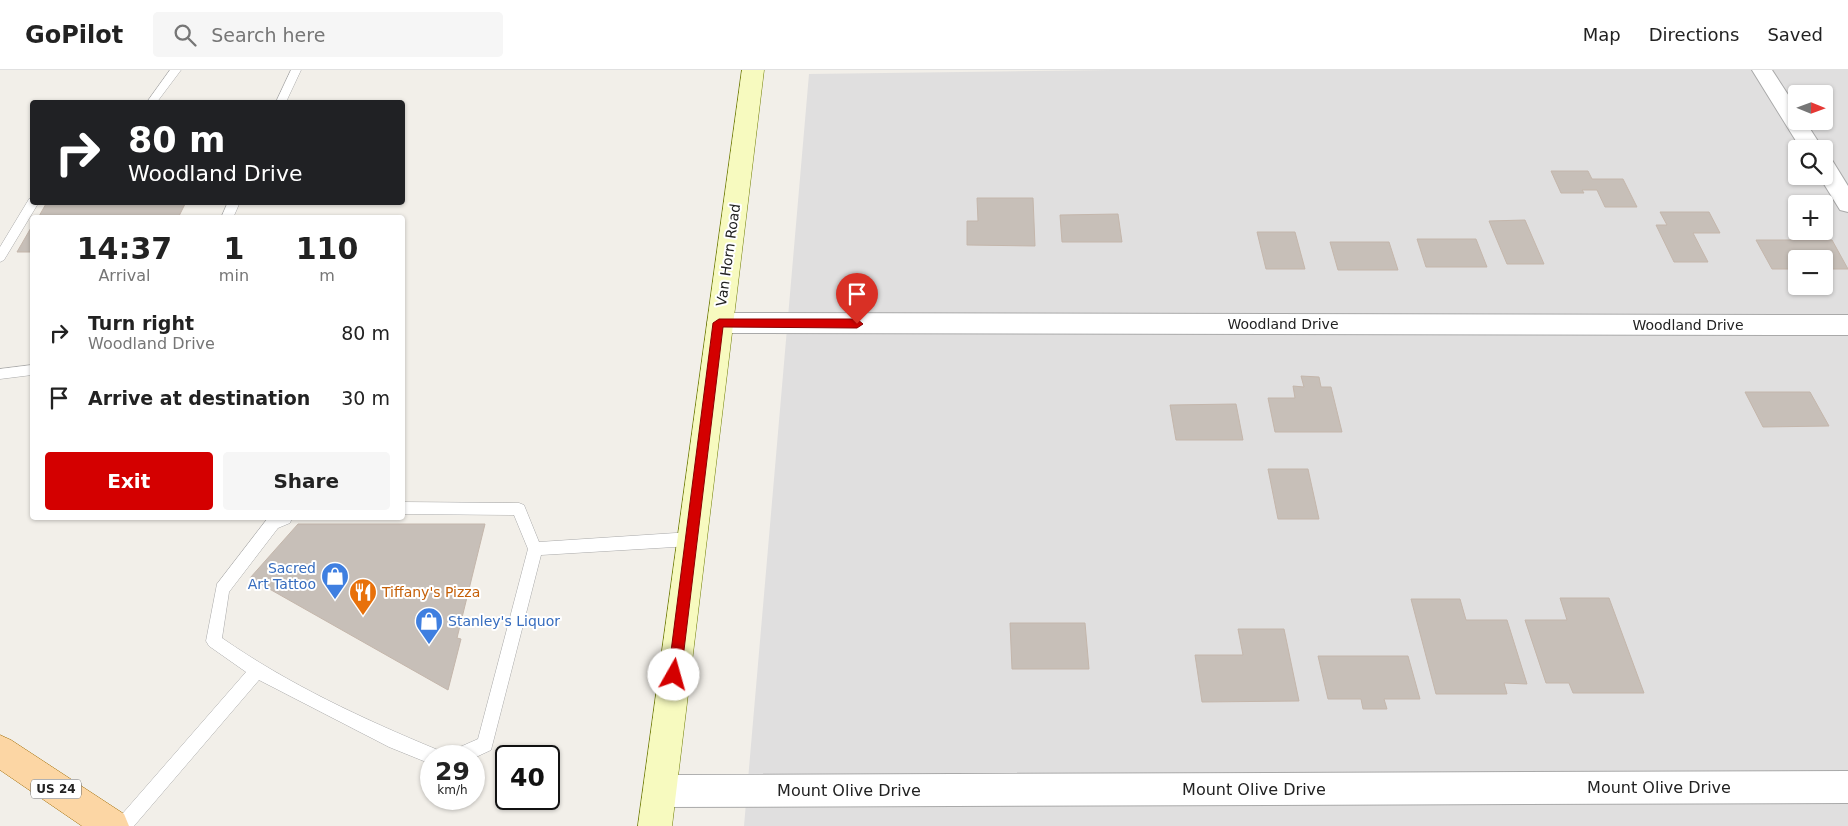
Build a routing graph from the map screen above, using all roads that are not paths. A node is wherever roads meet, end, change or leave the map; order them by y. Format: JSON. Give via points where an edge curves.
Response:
{"nodes":[{"id":1,"x":176,"y":70,"type":"edge"},
{"id":2,"x":296,"y":70,"type":"edge"},
{"id":3,"x":753,"y":70,"type":"edge"},
{"id":4,"x":1762,"y":70,"type":"edge"},
{"id":5,"x":154,"y":100,"type":"edge"},
{"id":6,"x":282,"y":100,"type":"edge"},
{"id":7,"x":1806,"y":140,"type":"edge"},
{"id":8,"x":1833,"y":180,"type":"edge"},
{"id":9,"x":1848,"y":204,"type":"edge"},
{"id":10,"x":31,"y":205,"type":"edge"},
{"id":11,"x":0,"y":257,"type":"edge"},
{"id":12,"x":719,"y":323,"type":"junction"},
{"id":13,"x":1848,"y":325,"type":"edge"},
{"id":14,"x":30,"y":371,"type":"edge"},
{"id":15,"x":2,"y":378,"type":"edge"},
{"id":16,"x":405,"y":508,"type":"edge"},
{"id":17,"x":280,"y":520,"type":"edge"},
{"id":18,"x":691,"y":539,"type":"junction"},
{"id":19,"x":535,"y":549,"type":"junction"},
{"id":20,"x":257,"y":671,"type":"junction"},
{"id":21,"x":483,"y":745,"type":"edge"},
{"id":22,"x":0,"y":751,"type":"edge"},
{"id":23,"x":420,"y":751,"type":"edge"},
{"id":24,"x":1848,"y":787,"type":"edge"},
{"id":25,"x":660,"y":791,"type":"junction"},
{"id":26,"x":112,"y":826,"type":"edge"},
{"id":27,"x":123,"y":826,"type":"edge"},
{"id":28,"x":654,"y":826,"type":"edge"}],
"edges":[{"from":1,"to":5,"type":"lane"},
{"from":2,"to":6,"type":"lane"},
{"from":3,"to":12,"type":"street","name":"Van Horn Road"},
{"from":4,"to":7,"type":"street"},
{"from":8,"to":9,"type":"street"},
{"from":10,"to":11,"type":"lane"},
{"from":12,"to":13,"type":"street","name":"Woodland Drive"},
{"from":12,"to":18,"type":"street","name":"Van Horn Road"},
{"from":14,"to":15,"type":"lane"},
{"from":16,"to":19,"type":"lane","via":[[519,509]]},
{"from":17,"to":20,"type":"lane","via":[[273,523],[222,589],[214,641]]},
{"from":18,"to":19,"type":"lane"},
{"from":18,"to":25,"type":"street","name":"Van Horn Road"},
{"from":19,"to":21,"type":"lane"},
{"from":20,"to":23,"type":"lane"},
{"from":20,"to":27,"type":"lane"},
{"from":22,"to":26,"type":"main road","number":"US 24"},
{"from":24,"to":25,"type":"street","name":"Mount Olive Drive"},
{"from":25,"to":28,"type":"street","name":"Van Horn Road"}]}
